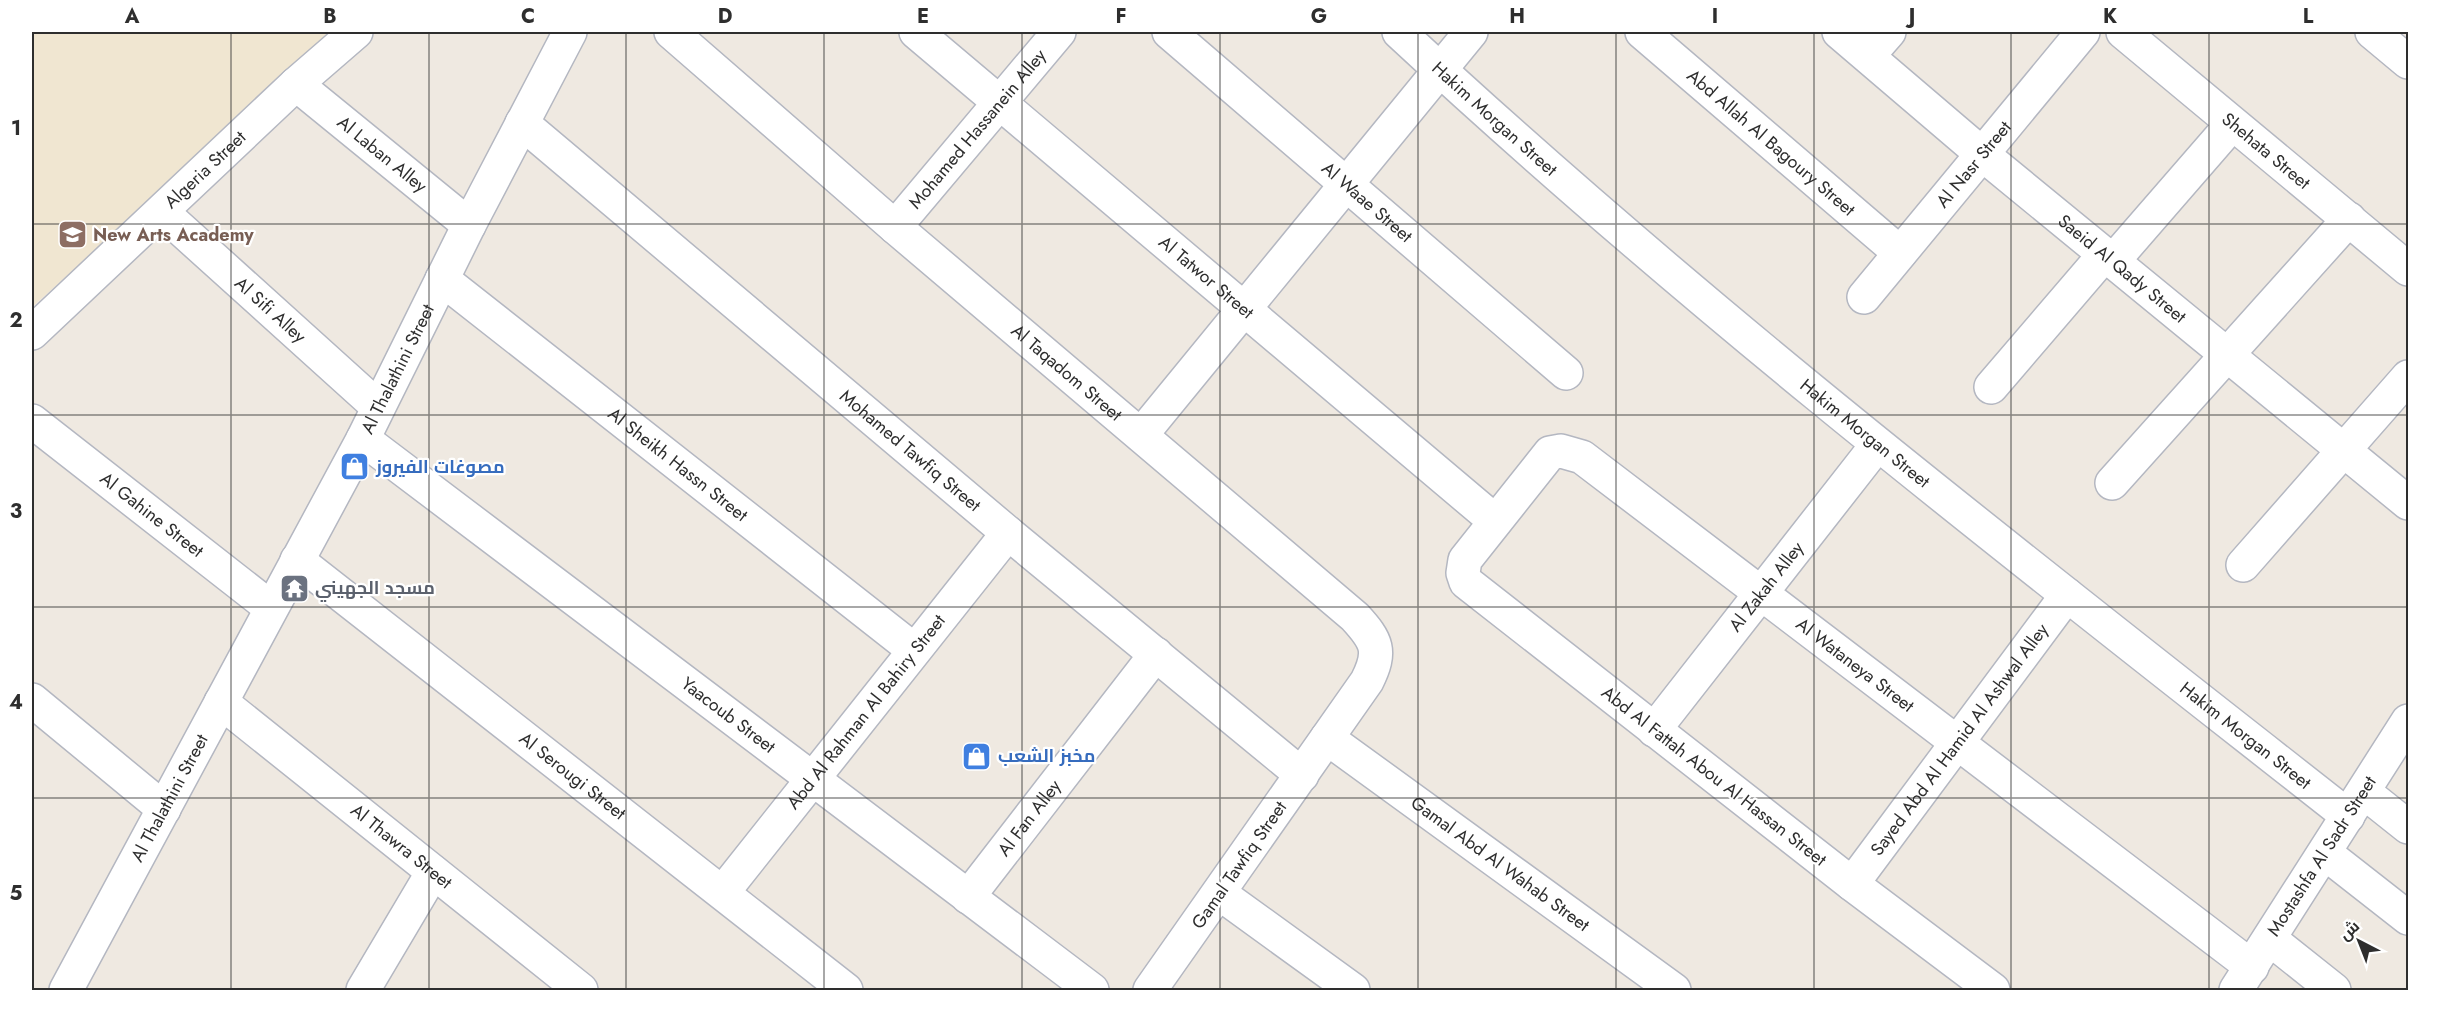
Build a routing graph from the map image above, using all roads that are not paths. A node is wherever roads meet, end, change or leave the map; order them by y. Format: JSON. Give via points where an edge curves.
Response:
{"nodes":[{"id":1,"x":356,"y":32,"type":"edge"},
{"id":2,"x":570,"y":32,"type":"edge"},
{"id":3,"x":671,"y":32,"type":"edge"},
{"id":4,"x":916,"y":32,"type":"edge"},
{"id":5,"x":1059,"y":32,"type":"edge"},
{"id":6,"x":1169,"y":32,"type":"edge"},
{"id":7,"x":1400,"y":32,"type":"edge"},
{"id":8,"x":1471,"y":32,"type":"edge"},
{"id":9,"x":1642,"y":32,"type":"edge"},
{"id":10,"x":1839,"y":32,"type":"edge"},
{"id":11,"x":1889,"y":32,"type":"edge"},
{"id":12,"x":2083,"y":32,"type":"edge"},
{"id":13,"x":2123,"y":32,"type":"edge"},
{"id":14,"x":2372,"y":32,"type":"edge"},
{"id":15,"x":1868,"y":56,"type":"junction"},
{"id":16,"x":2409,"y":62,"type":"edge"},
{"id":17,"x":1440,"y":69,"type":"junction"},
{"id":18,"x":296,"y":84,"type":"junction"},
{"id":19,"x":1000,"y":102,"type":"junction"},
{"id":20,"x":522,"y":123,"type":"junction"},
{"id":21,"x":2232,"y":124,"type":"junction"},
{"id":22,"x":1982,"y":154,"type":"junction"},
{"id":23,"x":1346,"y":184,"type":"junction"},
{"id":24,"x":162,"y":212,"type":"junction"},
{"id":25,"x":2349,"y":219,"type":"junction"},
{"id":26,"x":469,"y":225,"type":"junction"},
{"id":27,"x":895,"y":227,"type":"junction"},
{"id":28,"x":1900,"y":253,"type":"junction"},
{"id":29,"x":2109,"y":258,"type":"junction"},
{"id":30,"x":2409,"y":269,"type":"edge"},
{"id":31,"x":442,"y":279,"type":"junction"},
{"id":32,"x":1864,"y":297,"type":"dead end"},
{"id":33,"x":1244,"y":308,"type":"junction"},
{"id":34,"x":32,"y":333,"type":"edge"},
{"id":35,"x":2226,"y":355,"type":"junction"},
{"id":36,"x":1566,"y":373,"type":"dead end"},
{"id":37,"x":2409,"y":377,"type":"edge"},
{"id":38,"x":1991,"y":387,"type":"dead end"},
{"id":39,"x":378,"y":407,"type":"junction"},
{"id":40,"x":32,"y":421,"type":"edge"},
{"id":41,"x":1141,"y":435,"type":"junction"},
{"id":42,"x":363,"y":439,"type":"junction"},
{"id":43,"x":1877,"y":445,"type":"junction"},
{"id":44,"x":2343,"y":451,"type":"junction"},
{"id":45,"x":2112,"y":483,"type":"dead end"},
{"id":46,"x":2409,"y":504,"type":"edge"},
{"id":47,"x":1495,"y":521,"type":"junction"},
{"id":48,"x":1008,"y":533,"type":"junction"},
{"id":49,"x":1473,"y":549,"type":"joint"},
{"id":50,"x":297,"y":560,"type":"junction"},
{"id":51,"x":2243,"y":565,"type":"dead end"},
{"id":52,"x":1761,"y":594,"type":"junction"},
{"id":53,"x":2067,"y":595,"type":"junction"},
{"id":54,"x":271,"y":608,"type":"junction"},
{"id":55,"x":914,"y":650,"type":"junction"},
{"id":56,"x":1156,"y":654,"type":"junction"},
{"id":57,"x":32,"y":700,"type":"edge"},
{"id":58,"x":221,"y":702,"type":"junction"},
{"id":59,"x":2409,"y":722,"type":"edge"},
{"id":60,"x":1654,"y":730,"type":"junction"},
{"id":61,"x":1327,"y":738,"type":"junction"},
{"id":62,"x":1957,"y":743,"type":"junction"},
{"id":63,"x":1302,"y":775,"type":"junction"},
{"id":64,"x":813,"y":779,"type":"junction"},
{"id":65,"x":2356,"y":804,"type":"junction"},
{"id":66,"x":164,"y":809,"type":"junction"},
{"id":67,"x":2409,"y":827,"type":"edge"},
{"id":68,"x":2325,"y":853,"type":"junction"},
{"id":69,"x":433,"y":872,"type":"junction"},
{"id":70,"x":1852,"y":884,"type":"junction"},
{"id":71,"x":723,"y":892,"type":"junction"},
{"id":72,"x":1219,"y":893,"type":"junction"},
{"id":73,"x":968,"y":897,"type":"junction"},
{"id":74,"x":2409,"y":918,"type":"edge"},
{"id":75,"x":2270,"y":939,"type":"junction"},
{"id":76,"x":2244,"y":979,"type":"edge"},
{"id":77,"x":66,"y":990,"type":"edge"},
{"id":78,"x":363,"y":990,"type":"edge"},
{"id":79,"x":580,"y":990,"type":"edge"},
{"id":80,"x":846,"y":990,"type":"edge"},
{"id":81,"x":1092,"y":990,"type":"edge"},
{"id":82,"x":1150,"y":990,"type":"edge"},
{"id":83,"x":1353,"y":990,"type":"edge"},
{"id":84,"x":1674,"y":990,"type":"edge"},
{"id":85,"x":1993,"y":990,"type":"edge"},
{"id":86,"x":2334,"y":990,"type":"edge"}],
"edges":[{"from":1,"to":18,"type":"street","name":"Algeria Street"},
{"from":2,"to":20,"type":"street","name":"Al Thalathini Street"},
{"from":3,"to":27,"type":"street","name":"Al Taqadom Street"},
{"from":4,"to":19,"type":"street","name":"Al Tatwor Street"},
{"from":5,"to":19,"type":"street","name":"Mohamed Hassanein Alley"},
{"from":6,"to":23,"type":"street","name":"Al Waae Street"},
{"from":7,"to":17,"type":"street","name":"Hakim Morgan Street"},
{"from":8,"to":17,"type":"street"},
{"from":9,"to":28,"type":"street","name":"Abd Allah Al Bagoury Street"},
{"from":10,"to":15,"type":"street","name":"Saeid Al Qady Street"},
{"from":11,"to":15,"type":"street"},
{"from":12,"to":22,"type":"street","name":"Al Nasr Street"},
{"from":13,"to":21,"type":"street","name":"Shehata Street"},
{"from":14,"to":16,"type":"street"},
{"from":15,"to":22,"type":"street","name":"Saeid Al Qady Street"},
{"from":17,"to":23,"type":"street"},
{"from":17,"to":43,"type":"street","name":"Hakim Morgan Street","via":[[1668,271]]},
{"from":18,"to":24,"type":"street","name":"Algeria Street"},
{"from":18,"to":26,"type":"street","name":"Al Laban Alley"},
{"from":19,"to":27,"type":"street","name":"Mohamed Hassanein Alley"},
{"from":19,"to":33,"type":"street","name":"Al Tatwor Street"},
{"from":20,"to":26,"type":"street","name":"Al Thalathini Street"},
{"from":20,"to":48,"type":"street","name":"Mohamed Tawfiq Street"},
{"from":21,"to":25,"type":"street","name":"Shehata Street"},
{"from":21,"to":29,"type":"street"},
{"from":22,"to":28,"type":"street","name":"Al Nasr Street"},
{"from":22,"to":29,"type":"street","name":"Saeid Al Qady Street"},
{"from":23,"to":33,"type":"street"},
{"from":23,"to":36,"type":"street","name":"Al Waae Street"},
{"from":24,"to":34,"type":"street","name":"Algeria Street"},
{"from":24,"to":39,"type":"street","name":"Al Sifi Alley"},
{"from":25,"to":30,"type":"street","name":"Shehata Street"},
{"from":25,"to":35,"type":"street"},
{"from":26,"to":31,"type":"street","name":"Al Thalathini Street"},
{"from":27,"to":41,"type":"street","name":"Al Taqadom Street"},
{"from":28,"to":32,"type":"street","name":"Al Nasr Street"},
{"from":29,"to":35,"type":"street","name":"Saeid Al Qady Street"},
{"from":29,"to":38,"type":"street"},
{"from":31,"to":39,"type":"street","name":"Al Thalathini Street"},
{"from":31,"to":55,"type":"street","name":"Al Sheikh Hassn Street"},
{"from":33,"to":41,"type":"street"},
{"from":33,"to":47,"type":"street","name":"Al Tatwor Street"},
{"from":35,"to":44,"type":"street","name":"Saeid Al Qady Street"},
{"from":35,"to":45,"type":"street"},
{"from":37,"to":44,"type":"street"},
{"from":39,"to":42,"type":"street","name":"Al Thalathini Street"},
{"from":40,"to":54,"type":"street","name":"Al Gahine Street"},
{"from":41,"to":61,"type":"street","name":"Al Taqadom Street","via":[[1367,630],[1375,645],[1376,662]]},
{"from":42,"to":50,"type":"street","name":"Al Thalathini Street"},
{"from":42,"to":64,"type":"street","name":"Yaacoub Street"},
{"from":43,"to":52,"type":"street","name":"Al Zakah Alley"},
{"from":43,"to":53,"type":"street","name":"Hakim Morgan Street"},
{"from":44,"to":46,"type":"street","name":"Saeid Al Qady Street"},
{"from":44,"to":51,"type":"street"},
{"from":47,"to":49,"type":"street","name":"Al Wataneya Street"},
{"from":47,"to":52,"type":"street","name":"Al Wataneya Street","via":[[1550,453],[1573,453]]},
{"from":48,"to":55,"type":"street","name":"Abd Al Rahman Al Bahiry Street"},
{"from":48,"to":56,"type":"street","name":"Mohamed Tawfiq Street"},
{"from":49,"to":60,"type":"street","name":"Abd Al Fattah Abou Al Hassan Street","via":[[1465,560],[1466,582]]},
{"from":50,"to":54,"type":"street","name":"Al Thalathini Street"},
{"from":50,"to":71,"type":"street","name":"Al Serougi Street"},
{"from":52,"to":60,"type":"street","name":"Al Zakah Alley"},
{"from":52,"to":62,"type":"street","name":"Al Wataneya Street"},
{"from":53,"to":62,"type":"street","name":"Sayed Abd Al Hamid Al Ashwal Alley"},
{"from":53,"to":65,"type":"street","name":"Hakim Morgan Street"},
{"from":54,"to":58,"type":"street","name":"Al Thalathini Street"},
{"from":55,"to":64,"type":"street","name":"Abd Al Rahman Al Bahiry Street"},
{"from":56,"to":63,"type":"street","name":"Mohamed Tawfiq Street"},
{"from":56,"to":73,"type":"street","name":"Al Fan Alley"},
{"from":57,"to":66,"type":"street"},
{"from":58,"to":66,"type":"street","name":"Al Thalathini Street"},
{"from":58,"to":69,"type":"street","name":"Al Thawra Street"},
{"from":59,"to":65,"type":"street","name":"Mostashfa Al Sadr Street"},
{"from":60,"to":70,"type":"street","name":"Abd Al Fattah Abou Al Hassan Street"},
{"from":61,"to":63,"type":"street","name":"Gamal Tawfiq Street"},
{"from":61,"to":84,"type":"street","name":"Gamal Abd Al Wahab Street"},
{"from":62,"to":70,"type":"street","name":"Sayed Abd Al Hamid Al Ashwal Alley"},
{"from":62,"to":76,"type":"street","name":"Al Wataneya Street"},
{"from":63,"to":72,"type":"street","name":"Gamal Tawfiq Street"},
{"from":64,"to":71,"type":"street","name":"Abd Al Rahman Al Bahiry Street"},
{"from":64,"to":73,"type":"street","name":"Yaacoub Street"},
{"from":65,"to":67,"type":"street","name":"Hakim Morgan Street"},
{"from":65,"to":68,"type":"street","name":"Mostashfa Al Sadr Street"},
{"from":66,"to":77,"type":"street","name":"Al Thalathini Street"},
{"from":68,"to":74,"type":"street"},
{"from":68,"to":75,"type":"street","name":"Mostashfa Al Sadr Street"},
{"from":69,"to":78,"type":"street"},
{"from":69,"to":79,"type":"street","name":"Al Thawra Street"},
{"from":70,"to":85,"type":"street","name":"Abd Al Fattah Abou Al Hassan Street"},
{"from":71,"to":80,"type":"street","name":"Al Serougi Street"},
{"from":72,"to":82,"type":"street","name":"Gamal Tawfiq Street"},
{"from":72,"to":83,"type":"street"},
{"from":73,"to":81,"type":"street","name":"Yaacoub Street"},
{"from":75,"to":76,"type":"street","name":"Mostashfa Al Sadr Street"},
{"from":75,"to":86,"type":"street"}]}
